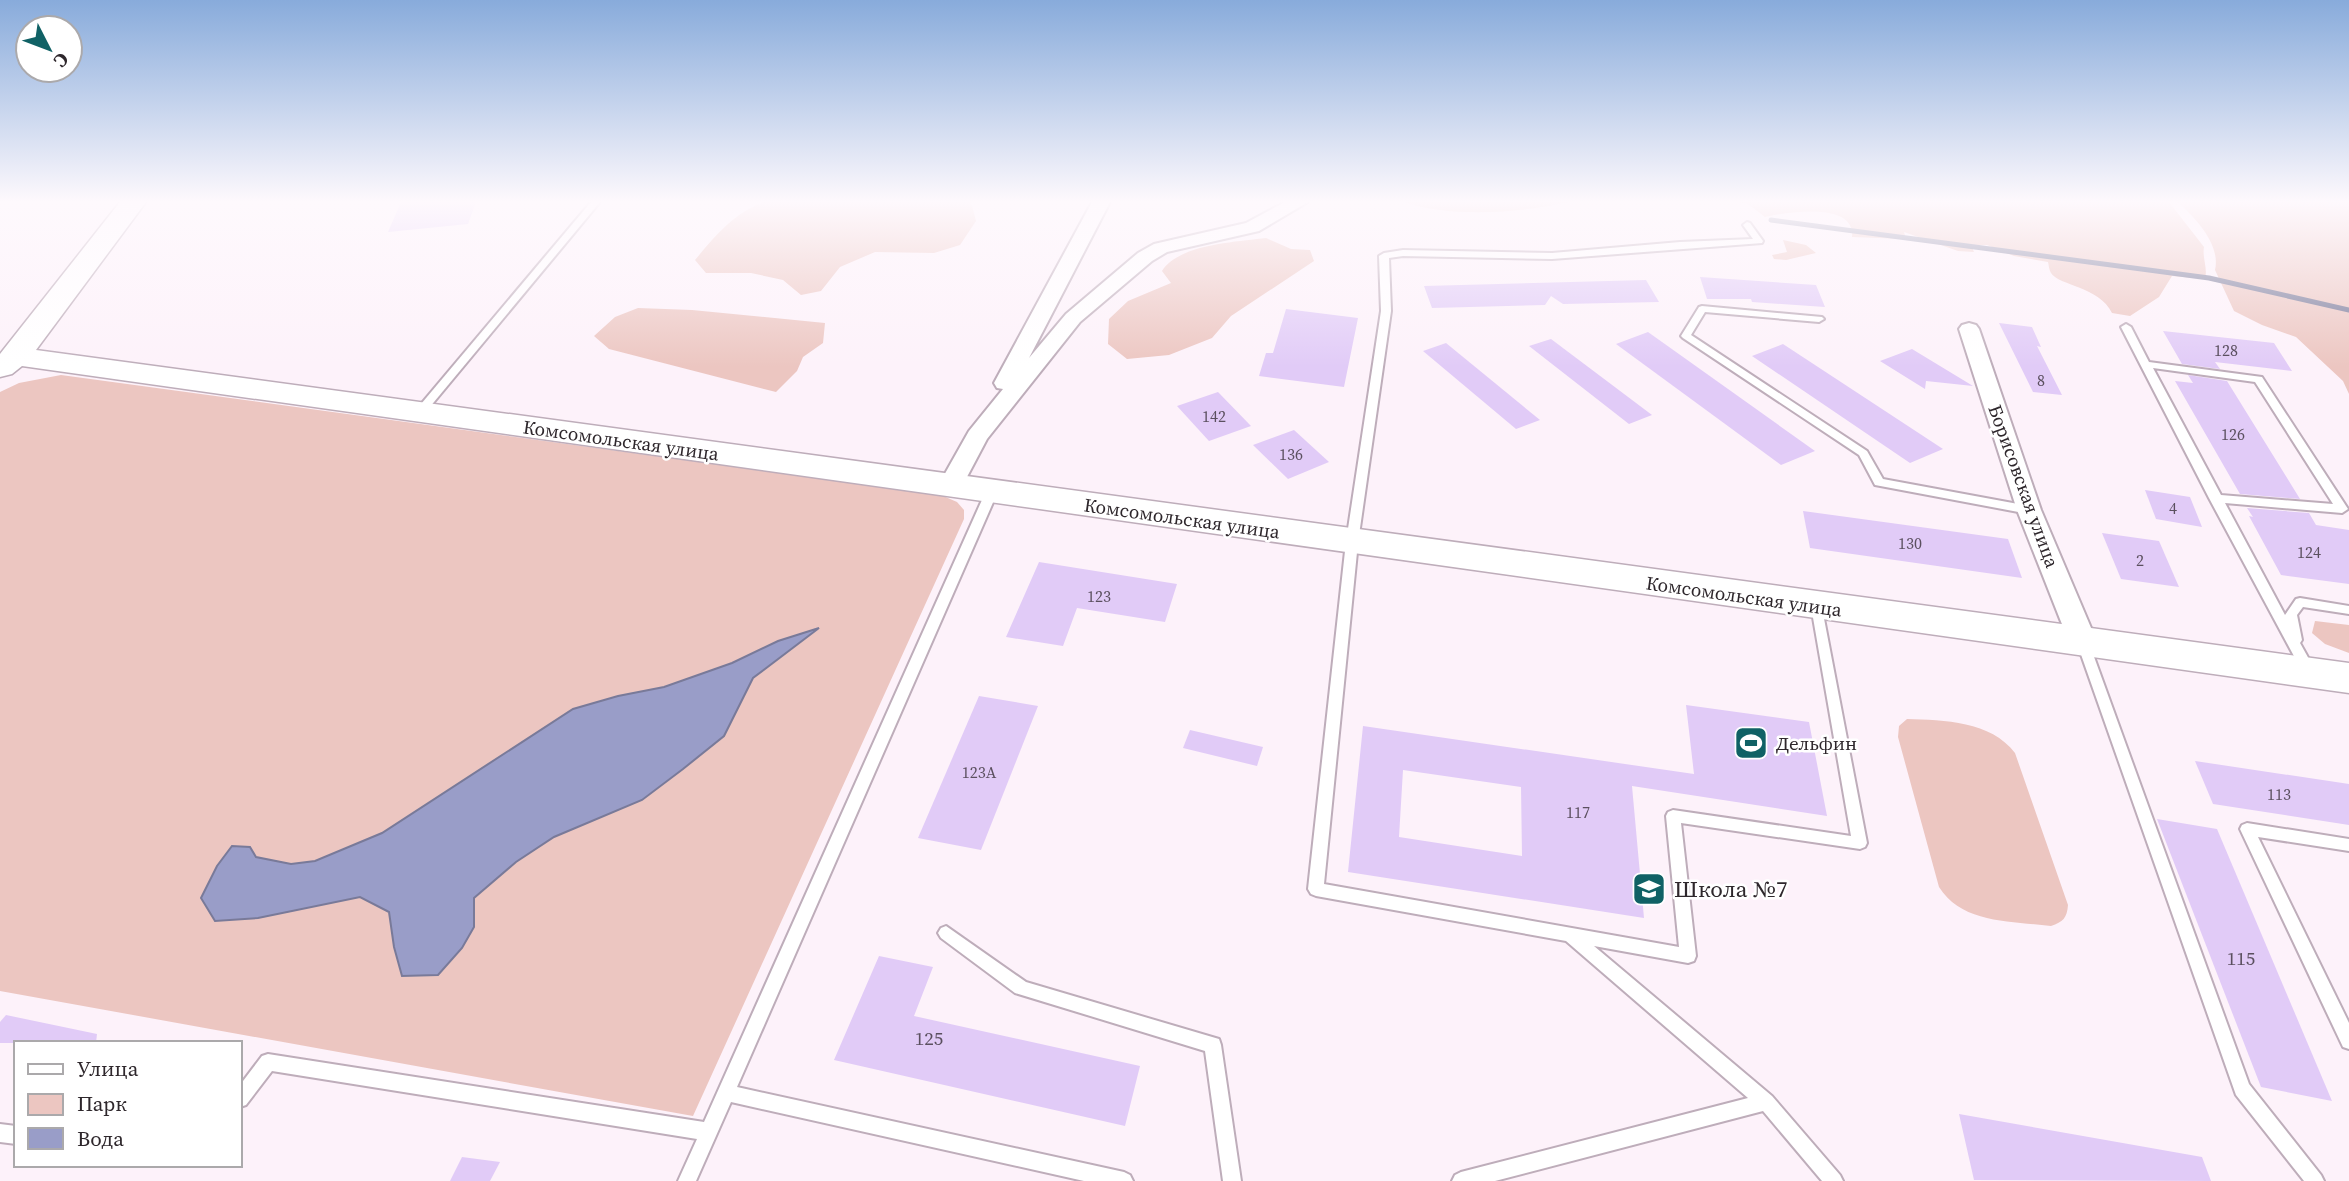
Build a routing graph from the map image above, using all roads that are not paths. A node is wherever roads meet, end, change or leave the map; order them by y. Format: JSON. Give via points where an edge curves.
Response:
{"nodes":[{"id":1,"x":88,"y":257,"type":"edge"},
{"id":2,"x":550,"y":257,"type":"edge"},
{"id":3,"x":1072,"y":257,"type":"edge"},
{"id":4,"x":1145,"y":257,"type":"edge"},
{"id":5,"x":1384,"y":257,"type":"edge"},
{"id":6,"x":1819,"y":319,"type":"dead end"},
{"id":7,"x":2126,"y":327,"type":"dead end"},
{"id":8,"x":1969,"y":329,"type":"dead end"},
{"id":9,"x":5,"y":360,"type":"edge"},
{"id":10,"x":2145,"y":364,"type":"junction"},
{"id":11,"x":420,"y":412,"type":"junction"},
{"id":12,"x":977,"y":436,"type":"junction"},
{"id":13,"x":950,"y":486,"type":"junction"},
{"id":14,"x":992,"y":491,"type":"junction"},
{"id":15,"x":2215,"y":498,"type":"junction"},
{"id":16,"x":2029,"y":510,"type":"junction"},
{"id":17,"x":1352,"y":542,"type":"junction"},
{"id":18,"x":1816,"y":606,"type":"junction"},
{"id":19,"x":2349,"y":610,"type":"edge"},
{"id":20,"x":2083,"y":642,"type":"junction"},
{"id":21,"x":2304,"y":663,"type":"junction"},
{"id":22,"x":2349,"y":678,"type":"edge"},
{"id":23,"x":2349,"y":845,"type":"edge"},
{"id":24,"x":946,"y":933,"type":"dead end"},
{"id":25,"x":1569,"y":935,"type":"junction"},
{"id":26,"x":2349,"y":1041,"type":"edge"},
{"id":27,"x":727,"y":1093,"type":"junction"},
{"id":28,"x":242,"y":1096,"type":"edge"},
{"id":29,"x":1766,"y":1102,"type":"junction"},
{"id":30,"x":710,"y":1132,"type":"junction"},
{"id":31,"x":1126,"y":1180,"type":"edge"},
{"id":32,"x":687,"y":1181,"type":"edge"},
{"id":33,"x":1233,"y":1181,"type":"edge"},
{"id":34,"x":1461,"y":1181,"type":"edge"},
{"id":35,"x":1834,"y":1181,"type":"edge"},
{"id":36,"x":2315,"y":1181,"type":"edge"}],
"edges":[{"from":1,"to":9,"type":"main road"},
{"from":2,"to":11,"type":"lane"},
{"from":3,"to":12,"type":"street"},
{"from":4,"to":12,"type":"street","via":[[1073,318]]},
{"from":5,"to":17,"type":"lane","via":[[1386,311]]},
{"from":6,"to":16,"type":"lane","via":[[1702,309],[1686,336],[1863,453],[1879,482]]},
{"from":7,"to":10,"type":"lane"},
{"from":8,"to":16,"type":"street","name":"Борисовская улица"},
{"from":9,"to":11,"type":"main road","name":"Комсомольская улица"},
{"from":10,"to":15,"type":"lane"},
{"from":10,"to":15,"type":"lane","via":[[2258,379],[2342,509]]},
{"from":11,"to":13,"type":"main road","name":"Комсомольская улица"},
{"from":12,"to":13,"type":"street"},
{"from":13,"to":14,"type":"main road","name":"Комсомольская улица"},
{"from":14,"to":17,"type":"main road","name":"Комсомольская улица"},
{"from":14,"to":27,"type":"lane"},
{"from":15,"to":21,"type":"lane"},
{"from":16,"to":20,"type":"street","name":"Борисовская улица"},
{"from":17,"to":18,"type":"main road","name":"Комсомольская улица"},
{"from":17,"to":25,"type":"lane","via":[[1316,889]]},
{"from":18,"to":20,"type":"main road","name":"Комсомольская улица"},
{"from":18,"to":25,"type":"lane","via":[[1860,843],[1673,816],[1688,956]]},
{"from":19,"to":21,"type":"lane","via":[[2300,602],[2291,614]]},
{"from":20,"to":21,"type":"main road","name":"Комсомольская улица"},
{"from":20,"to":36,"type":"lane","via":[[2242,1089]]},
{"from":21,"to":22,"type":"main road","name":"Комсомольская улица"},
{"from":23,"to":26,"type":"lane","via":[[2247,830]]},
{"from":24,"to":33,"type":"lane","via":[[1021,988],[1213,1045]]},
{"from":25,"to":29,"type":"lane"},
{"from":27,"to":30,"type":"lane"},
{"from":27,"to":31,"type":"lane"},
{"from":28,"to":30,"type":"lane","via":[[268,1062]]},
{"from":29,"to":34,"type":"lane"},
{"from":29,"to":35,"type":"lane"},
{"from":30,"to":32,"type":"lane"}]}
